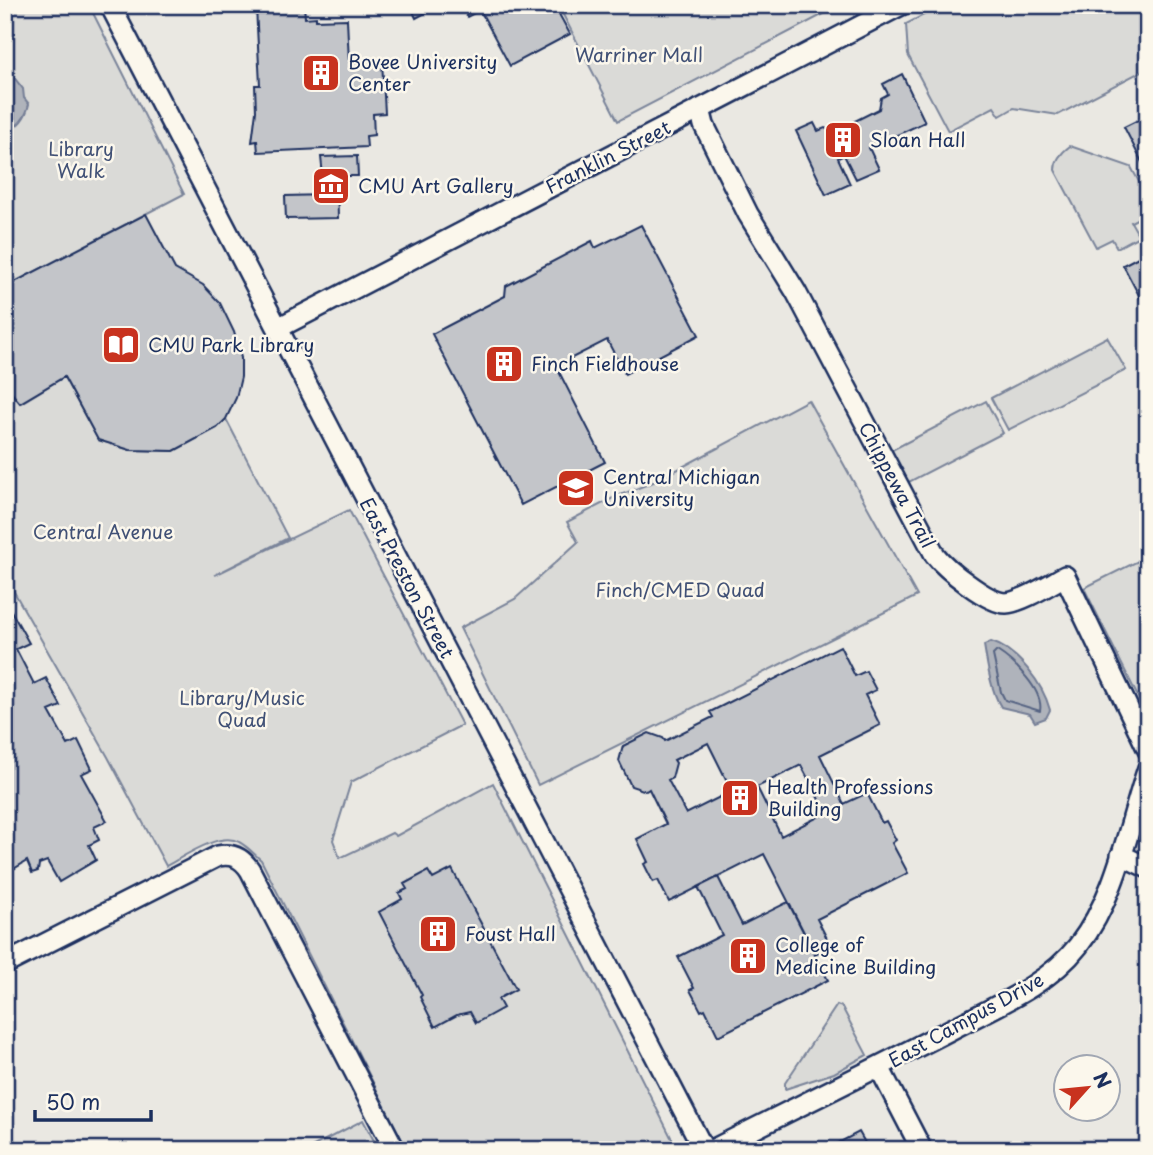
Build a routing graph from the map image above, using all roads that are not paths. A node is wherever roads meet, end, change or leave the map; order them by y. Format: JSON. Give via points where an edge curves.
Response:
{"nodes":[{"id":1,"x":110,"y":5,"type":"edge"},
{"id":2,"x":901,"y":5,"type":"edge"},
{"id":3,"x":700,"y":109,"type":"junction"},
{"id":4,"x":278,"y":328,"type":"junction"},
{"id":5,"x":1148,"y":750,"type":"edge"},
{"id":6,"x":1148,"y":768,"type":"edge"},
{"id":7,"x":1121,"y":855,"type":"junction"},
{"id":8,"x":1148,"y":868,"type":"edge"},
{"id":9,"x":5,"y":964,"type":"edge"},
{"id":10,"x":880,"y":1067,"type":"junction"},
{"id":11,"x":395,"y":1150,"type":"edge"},
{"id":12,"x":704,"y":1150,"type":"edge"},
{"id":13,"x":712,"y":1150,"type":"edge"},
{"id":14,"x":922,"y":1150,"type":"edge"}],
"edges":[{"from":1,"to":4,"type":"street","name":"East Preston Street"},
{"from":2,"to":3,"type":"street","name":"Franklin Street"},
{"from":3,"to":4,"type":"street","name":"Franklin Street"},
{"from":3,"to":5,"type":"street","name":"Chippewa Trail","via":[[748,214],[796,292],[934,555],[990,599],[1004,603],[1065,576]]},
{"from":4,"to":12,"type":"street","name":"East Preston Street"},
{"from":6,"to":7,"type":"street","name":"East Campus Drive"},
{"from":7,"to":8,"type":"street"},
{"from":7,"to":10,"type":"street","name":"East Campus Drive","via":[[1094,920],[1077,948],[1055,970]]},
{"from":9,"to":11,"type":"street","via":[[218,856],[237,857],[250,870]]},
{"from":10,"to":13,"type":"street","name":"East Campus Drive"},
{"from":10,"to":14,"type":"street"}]}
